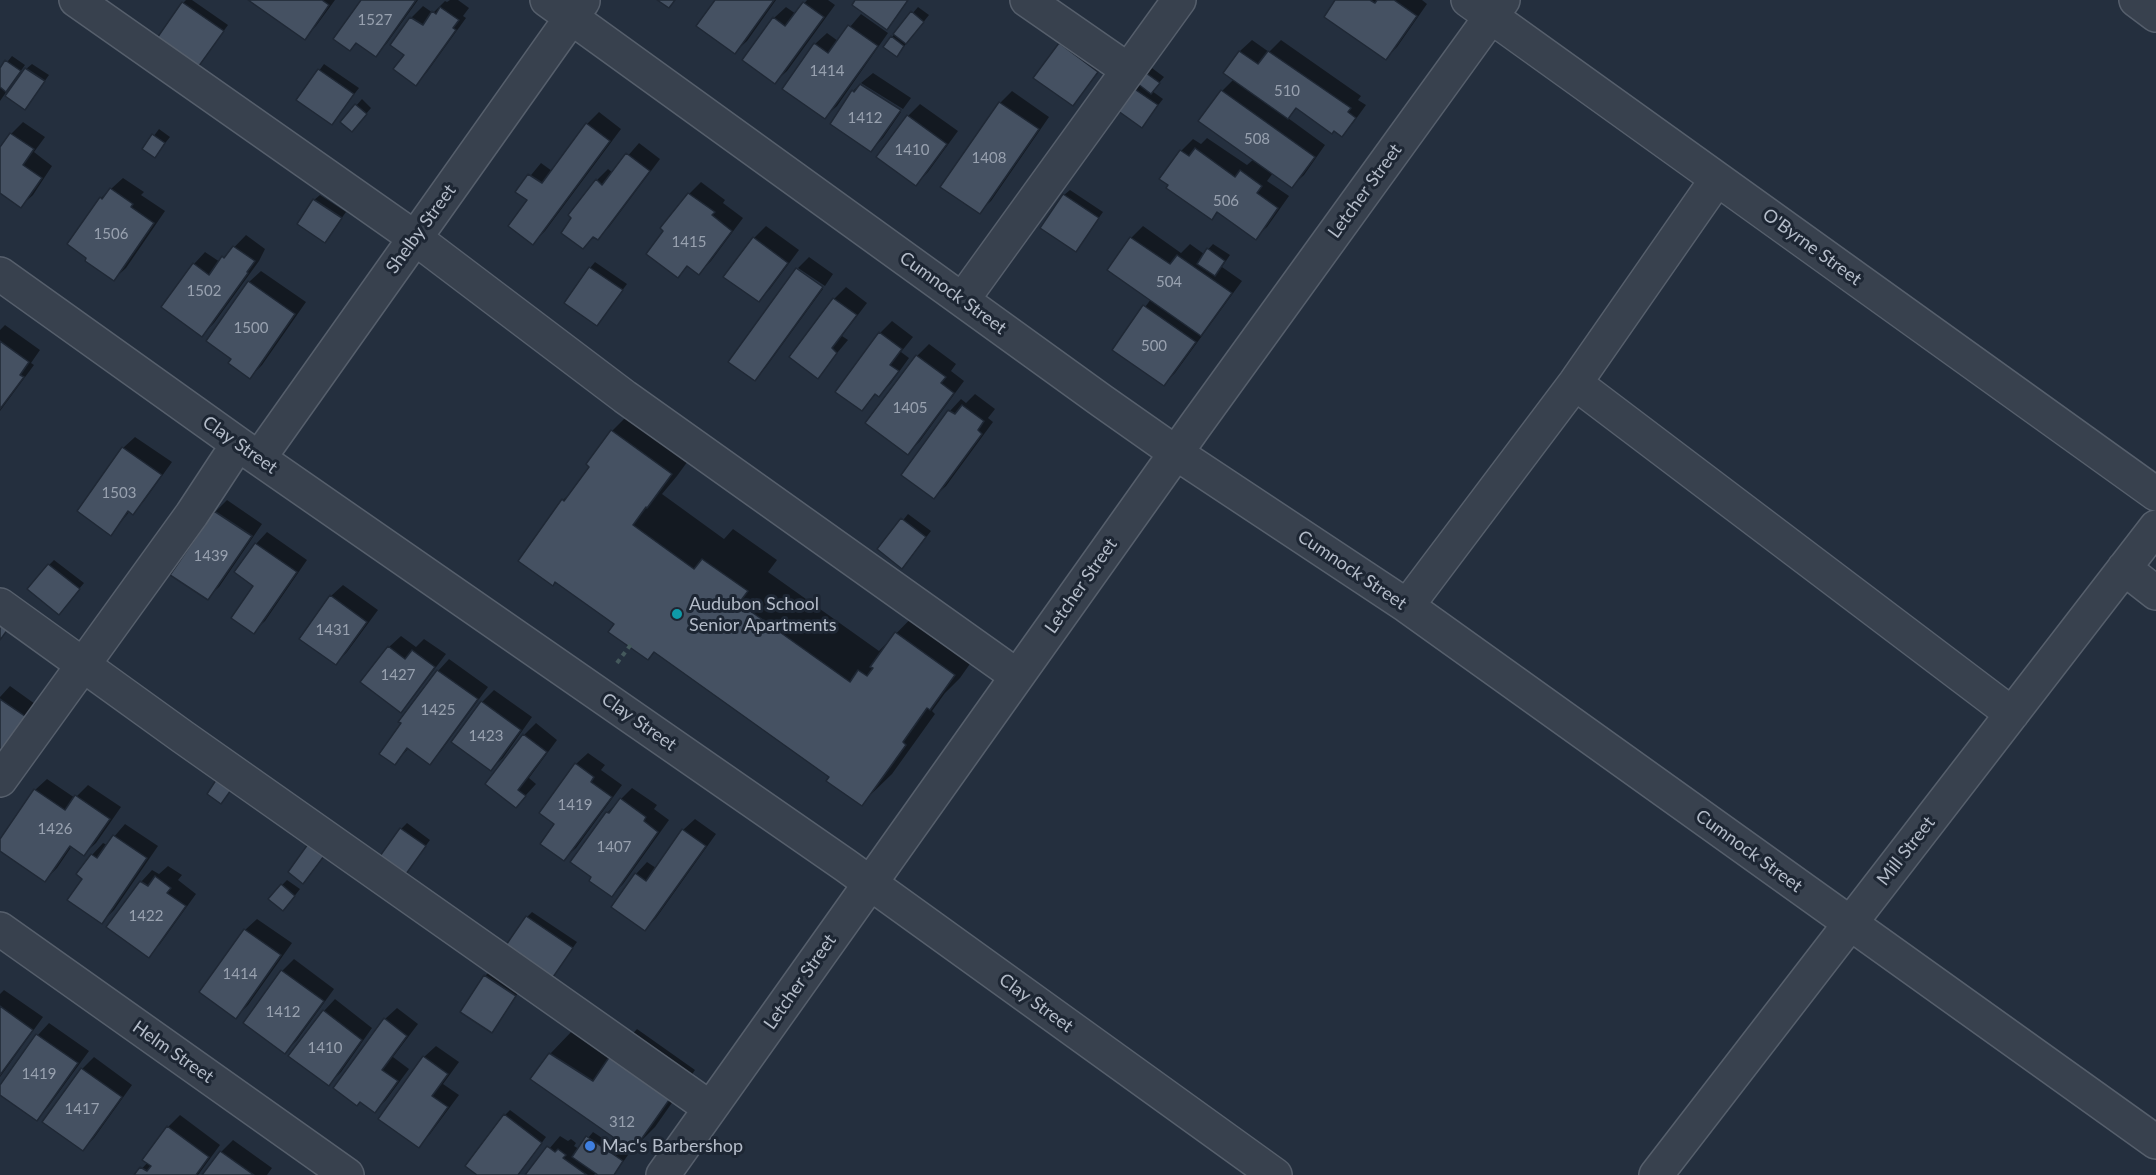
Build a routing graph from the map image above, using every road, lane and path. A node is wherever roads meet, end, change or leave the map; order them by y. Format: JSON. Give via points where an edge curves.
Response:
{"nodes":[{"id":1,"x":76,"y":0,"type":"edge"},
{"id":2,"x":1027,"y":0,"type":"edge"},
{"id":3,"x":1179,"y":0,"type":"edge"},
{"id":4,"x":2136,"y":0,"type":"edge"},
{"id":5,"x":567,"y":6,"type":"edge"},
{"id":6,"x":1487,"y":6,"type":"edge"},
{"id":7,"x":2156,"y":15,"type":"edge"},
{"id":8,"x":1128,"y":70,"type":"junction"},
{"id":9,"x":1717,"y":178,"type":"junction"},
{"id":10,"x":415,"y":238,"type":"junction"},
{"id":11,"x":0,"y":274,"type":"edge"},
{"id":12,"x":963,"y":299,"type":"junction"},
{"id":13,"x":1575,"y":383,"type":"junction"},
{"id":14,"x":249,"y":451,"type":"junction"},
{"id":15,"x":1176,"y":453,"type":"junction"},
{"id":16,"x":2156,"y":494,"type":"edge"},
{"id":17,"x":2156,"y":527,"type":"edge"},
{"id":18,"x":2124,"y":568,"type":"junction"},
{"id":19,"x":2156,"y":593,"type":"edge"},
{"id":20,"x":0,"y":605,"type":"edge"},
{"id":21,"x":1407,"y":606,"type":"junction"},
{"id":22,"x":632,"y":643,"type":"dead end"},
{"id":23,"x":82,"y":664,"type":"junction"},
{"id":24,"x":613,"y":669,"type":"dead end"},
{"id":25,"x":1017,"y":676,"type":"junction"},
{"id":26,"x":2012,"y":714,"type":"junction"},
{"id":27,"x":0,"y":780,"type":"edge"},
{"id":28,"x":870,"y":883,"type":"junction"},
{"id":29,"x":1850,"y":923,"type":"junction"},
{"id":30,"x":0,"y":929,"type":"edge"},
{"id":31,"x":710,"y":1108,"type":"junction"},
{"id":32,"x":2156,"y":1142,"type":"edge"},
{"id":33,"x":347,"y":1175,"type":"edge"},
{"id":34,"x":663,"y":1175,"type":"edge"},
{"id":35,"x":1275,"y":1175,"type":"edge"},
{"id":36,"x":1656,"y":1175,"type":"edge"}],
"edges":[{"from":1,"to":10,"type":"street"},
{"from":2,"to":8,"type":"street"},
{"from":3,"to":8,"type":"street"},
{"from":4,"to":7,"type":"street"},
{"from":5,"to":10,"type":"street","name":"Shelby Street","via":[[547,55]]},
{"from":5,"to":12,"type":"street","name":"Cumnock Street"},
{"from":6,"to":9,"type":"street","name":"O'Byrne Street"},
{"from":6,"to":15,"type":"street","name":"Letcher Street"},
{"from":8,"to":12,"type":"street"},
{"from":9,"to":13,"type":"street"},
{"from":9,"to":16,"type":"street","name":"O'Byrne Street"},
{"from":10,"to":14,"type":"street","name":"Shelby Street"},
{"from":10,"to":25,"type":"street","via":[[625,397]]},
{"from":11,"to":14,"type":"street","name":"Clay Street"},
{"from":12,"to":15,"type":"street","name":"Cumnock Street"},
{"from":13,"to":21,"type":"street"},
{"from":13,"to":26,"type":"street"},
{"from":14,"to":23,"type":"street","name":"Shelby Street","via":[[192,514]]},
{"from":14,"to":28,"type":"street","name":"Clay Street"},
{"from":15,"to":21,"type":"street","name":"Cumnock Street"},
{"from":15,"to":25,"type":"street","name":"Letcher Street"},
{"from":17,"to":18,"type":"street","name":"Mill Street"},
{"from":18,"to":19,"type":"street"},
{"from":18,"to":26,"type":"street","name":"Mill Street"},
{"from":20,"to":23,"type":"street"},
{"from":21,"to":29,"type":"street","name":"Cumnock Street"},
{"from":22,"to":24,"type":"path"},
{"from":23,"to":27,"type":"street","name":"Shelby Street"},
{"from":23,"to":31,"type":"street"},
{"from":25,"to":28,"type":"street","name":"Letcher Street"},
{"from":26,"to":29,"type":"street","name":"Mill Street"},
{"from":28,"to":31,"type":"street","name":"Letcher Street"},
{"from":28,"to":35,"type":"street","name":"Clay Street"},
{"from":29,"to":32,"type":"street","name":"Cumnock Street"},
{"from":29,"to":36,"type":"street","name":"Mill Street"},
{"from":30,"to":33,"type":"street","name":"Helm Street"},
{"from":31,"to":34,"type":"street","name":"Letcher Street"}]}
